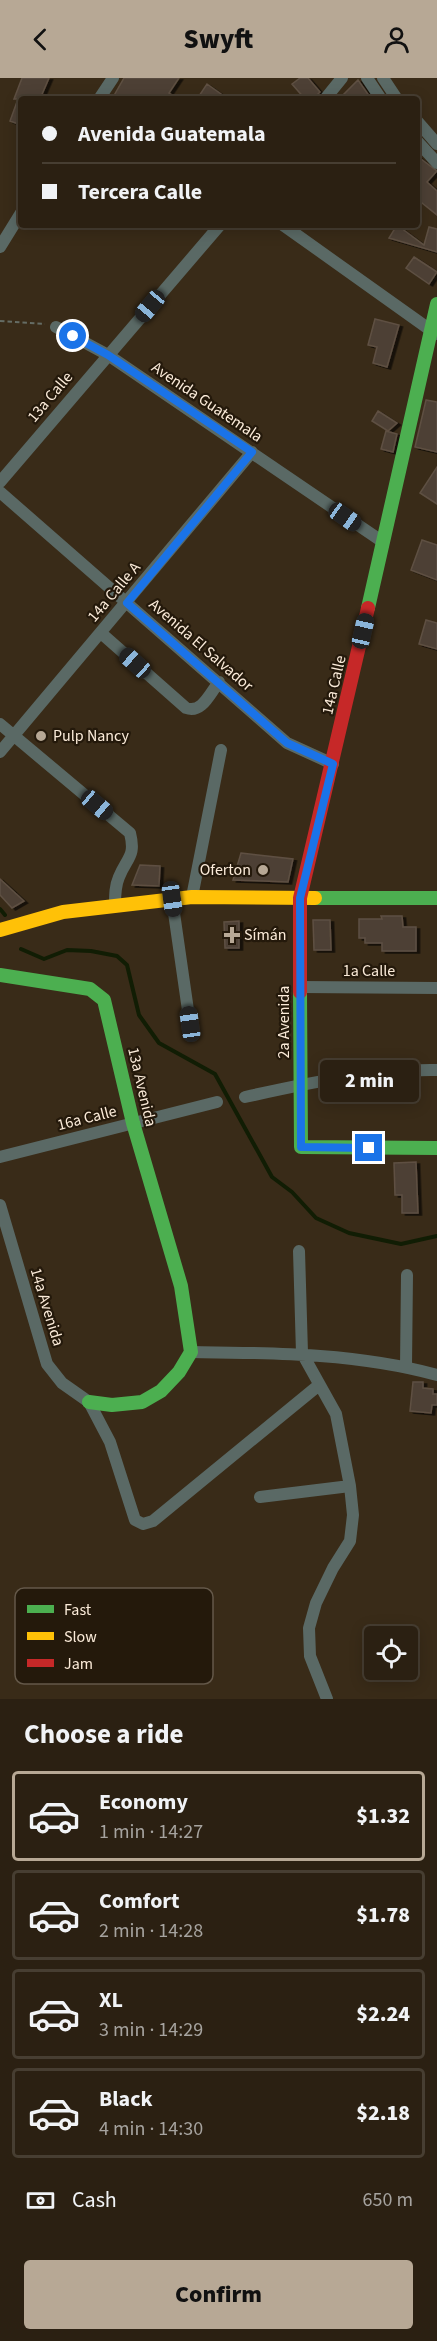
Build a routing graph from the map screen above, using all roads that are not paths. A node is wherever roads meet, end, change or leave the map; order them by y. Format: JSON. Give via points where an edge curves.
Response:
{"nodes":[{"id":1,"x":112,"y":78,"type":"edge"},
{"id":2,"x":342,"y":78,"type":"edge"},
{"id":3,"x":367,"y":78,"type":"edge"},
{"id":4,"x":383,"y":78,"type":"edge"},
{"id":5,"x":101,"y":96,"type":"edge"},
{"id":6,"x":327,"y":96,"type":"edge"},
{"id":7,"x":379,"y":96,"type":"edge"},
{"id":8,"x":396,"y":96,"type":"edge"},
{"id":9,"x":420,"y":124,"type":"edge"},
{"id":10,"x":420,"y":144,"type":"edge"},
{"id":11,"x":437,"y":144,"type":"edge"},
{"id":12,"x":437,"y":163,"type":"edge"},
{"id":13,"x":18,"y":218,"type":"edge"},
{"id":14,"x":217,"y":228,"type":"edge"},
{"id":15,"x":287,"y":228,"type":"edge"},
{"id":16,"x":0,"y":247,"type":"edge"},
{"id":17,"x":437,"y":304,"type":"edge"},
{"id":18,"x":56,"y":327,"type":"road end"},
{"id":19,"x":434,"y":333,"type":"edge"},
{"id":20,"x":108,"y":355,"type":"junction"},
{"id":21,"x":252,"y":452,"type":"junction"},
{"id":22,"x":0,"y":482,"type":"edge"},
{"id":23,"x":0,"y":492,"type":"edge"},
{"id":24,"x":382,"y":543,"type":"junction"},
{"id":25,"x":127,"y":603,"type":"junction"},
{"id":26,"x":101,"y":633,"type":"junction"},
{"id":27,"x":219,"y":682,"type":"junction"},
{"id":28,"x":0,"y":724,"type":"edge"},
{"id":29,"x":14,"y":736,"type":"junction"},
{"id":30,"x":221,"y":750,"type":"dead end"},
{"id":31,"x":0,"y":752,"type":"edge"},
{"id":32,"x":333,"y":764,"type":"junction"},
{"id":33,"x":192,"y":897,"type":"junction"},
{"id":34,"x":300,"y":898,"type":"junction"},
{"id":35,"x":437,"y":898,"type":"edge"},
{"id":36,"x":172,"y":899,"type":"junction"},
{"id":37,"x":116,"y":905,"type":"junction"},
{"id":38,"x":0,"y":930,"type":"edge"},
{"id":39,"x":0,"y":975,"type":"edge"},
{"id":40,"x":300,"y":987,"type":"junction"},
{"id":41,"x":437,"y":988,"type":"edge"},
{"id":42,"x":190,"y":1024,"type":"dead end"},
{"id":43,"x":437,"y":1070,"type":"edge"},
{"id":44,"x":300,"y":1085,"type":"junction"},
{"id":45,"x":245,"y":1097,"type":"dead end"},
{"id":46,"x":217,"y":1102,"type":"dead end"},
{"id":47,"x":133,"y":1123,"type":"junction"},
{"id":48,"x":437,"y":1148,"type":"edge"},
{"id":49,"x":0,"y":1157,"type":"edge"},
{"id":50,"x":0,"y":1204,"type":"edge"},
{"id":51,"x":299,"y":1251,"type":"dead end"},
{"id":52,"x":407,"y":1275,"type":"dead end"},
{"id":53,"x":191,"y":1352,"type":"junction"},
{"id":54,"x":302,"y":1353,"type":"junction"},
{"id":55,"x":406,"y":1366,"type":"junction"},
{"id":56,"x":437,"y":1374,"type":"edge"},
{"id":57,"x":319,"y":1386,"type":"junction"},
{"id":58,"x":89,"y":1402,"type":"junction"},
{"id":59,"x":350,"y":1486,"type":"junction"},
{"id":60,"x":260,"y":1497,"type":"dead end"},
{"id":61,"x":327,"y":1699,"type":"edge"}],
"edges":[{"from":1,"to":5,"type":"street"},
{"from":2,"to":6,"type":"street"},
{"from":3,"to":7,"type":"street"},
{"from":4,"to":8,"type":"street"},
{"from":9,"to":11,"type":"street"},
{"from":10,"to":12,"type":"street"},
{"from":13,"to":16,"type":"street"},
{"from":14,"to":20,"type":"street","name":"13a Calle"},
{"from":15,"to":19,"type":"street"},
{"from":17,"to":19,"type":"street","name":"14a Calle"},
{"from":18,"to":20,"type":"street","name":"Avenida Guatemala"},
{"from":19,"to":24,"type":"street","name":"14a Calle"},
{"from":20,"to":21,"type":"street","name":"Avenida Guatemala"},
{"from":20,"to":22,"type":"street","name":"13a Calle"},
{"from":21,"to":24,"type":"street","name":"Avenida Guatemala"},
{"from":21,"to":25,"type":"street","name":"14a Calle A"},
{"from":23,"to":25,"type":"street","name":"Avenida El Salvador"},
{"from":24,"to":32,"type":"street","name":"14a Calle"},
{"from":25,"to":26,"type":"street","name":"14a Calle A"},
{"from":25,"to":27,"type":"street","name":"Avenida El Salvador"},
{"from":26,"to":27,"type":"street","via":[[186,708],[200,708]]},
{"from":26,"to":29,"type":"street","name":"14a Calle A"},
{"from":27,"to":32,"type":"street","name":"Avenida El Salvador","via":[[287,743]]},
{"from":28,"to":29,"type":"street"},
{"from":29,"to":31,"type":"street","name":"14a Calle A"},
{"from":29,"to":37,"type":"street","via":[[130,833],[133,846],[115,888]]},
{"from":30,"to":33,"type":"street"},
{"from":32,"to":34,"type":"street","name":"14a Calle"},
{"from":33,"to":34,"type":"street"},
{"from":33,"to":36,"type":"street"},
{"from":34,"to":35,"type":"street"},
{"from":34,"to":40,"type":"street","name":"2a Avenida"},
{"from":36,"to":37,"type":"street"},
{"from":36,"to":42,"type":"street"},
{"from":37,"to":38,"type":"street","via":[[63,912]]},
{"from":39,"to":47,"type":"street","name":"13a Avenida","via":[[90,989],[102,996]]},
{"from":40,"to":41,"type":"street","name":"1a Calle"},
{"from":40,"to":44,"type":"street","name":"2a Avenida"},
{"from":43,"to":44,"type":"street"},
{"from":44,"to":45,"type":"street"},
{"from":44,"to":48,"type":"street","name":"2a Avenida","via":[[301,1147]]},
{"from":46,"to":47,"type":"street","name":"16a Calle"},
{"from":47,"to":49,"type":"street","name":"16a Calle"},
{"from":47,"to":53,"type":"street","name":"13a Avenida","via":[[181,1286]]},
{"from":50,"to":58,"type":"street","name":"14a Avenida","via":[[47,1364],[62,1383]]},
{"from":51,"to":54,"type":"street"},
{"from":52,"to":55,"type":"street"},
{"from":53,"to":54,"type":"street"},
{"from":53,"to":58,"type":"street","via":[[180,1372],[161,1391],[141,1402]]},
{"from":54,"to":55,"type":"street"},
{"from":54,"to":57,"type":"street"},
{"from":55,"to":56,"type":"street"},
{"from":57,"to":58,"type":"street","via":[[153,1521],[143,1524],[135,1520],[110,1442]]},
{"from":57,"to":59,"type":"street","via":[[336,1414]]},
{"from":59,"to":60,"type":"street"},
{"from":59,"to":61,"type":"street","via":[[350,1541],[316,1603],[309,1628],[310,1656]]}]}
